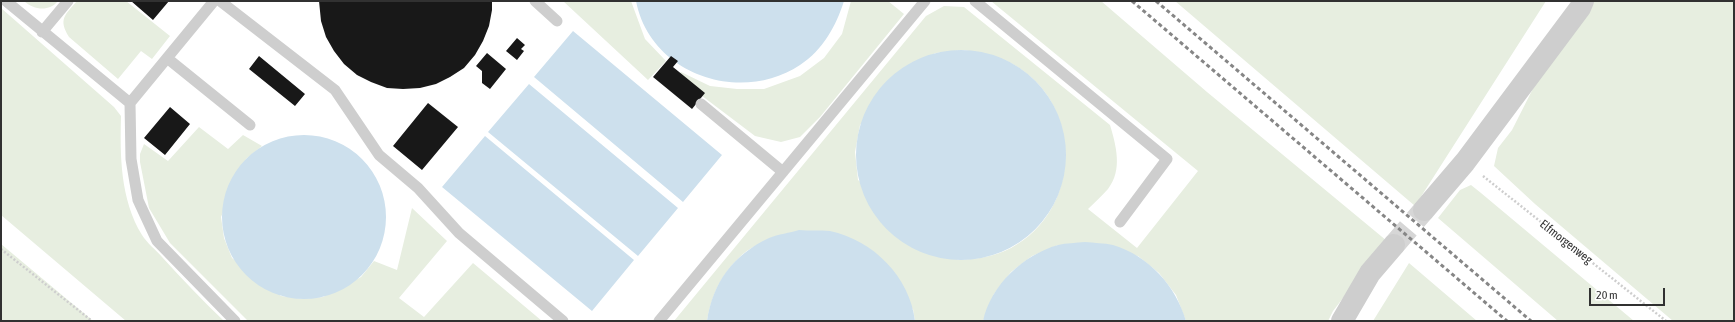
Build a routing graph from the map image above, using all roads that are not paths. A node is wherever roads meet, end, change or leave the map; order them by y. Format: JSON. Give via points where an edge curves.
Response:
{"nodes":[{"id":1,"x":6,"y":1,"type":"edge"},
{"id":2,"x":68,"y":1,"type":"edge"},
{"id":3,"x":214,"y":1,"type":"edge"},
{"id":4,"x":220,"y":1,"type":"edge"},
{"id":5,"x":535,"y":1,"type":"edge"},
{"id":6,"x":925,"y":1,"type":"edge"},
{"id":7,"x":975,"y":1,"type":"edge"},
{"id":8,"x":1583,"y":1,"type":"edge"},
{"id":9,"x":557,"y":21,"type":"dead end"},
{"id":10,"x":42,"y":32,"type":"junction"},
{"id":11,"x":167,"y":58,"type":"junction"},
{"id":12,"x":130,"y":103,"type":"junction"},
{"id":13,"x":701,"y":104,"type":"dead end"},
{"id":14,"x":250,"y":125,"type":"dead end"},
{"id":15,"x":783,"y":172,"type":"junction"},
{"id":16,"x":1424,"y":210,"type":"tunnel mouth"},
{"id":17,"x":1120,"y":222,"type":"dead end"},
{"id":18,"x":1394,"y":245,"type":"tunnel mouth"},
{"id":19,"x":235,"y":321,"type":"edge"},
{"id":20,"x":563,"y":321,"type":"edge"},
{"id":21,"x":659,"y":321,"type":"edge"},
{"id":22,"x":1342,"y":321,"type":"edge"}],
"edges":[{"from":1,"to":10,"type":"lane"},
{"from":2,"to":10,"type":"lane"},
{"from":3,"to":11,"type":"lane"},
{"from":4,"to":20,"type":"lane","via":[[335,90],[379,155],[418,188],[459,233]]},
{"from":5,"to":9,"type":"lane"},
{"from":6,"to":15,"type":"lane"},
{"from":7,"to":17,"type":"lane","via":[[1167,159]]},
{"from":8,"to":16,"type":"street","via":[[1465,162]]},
{"from":10,"to":12,"type":"lane"},
{"from":11,"to":12,"type":"lane"},
{"from":11,"to":14,"type":"lane"},
{"from":12,"to":19,"type":"lane","via":[[131,159],[138,200],[157,241]]},
{"from":13,"to":15,"type":"lane"},
{"from":15,"to":21,"type":"lane"},
{"from":18,"to":22,"type":"street","via":[[1370,273]]}]}
